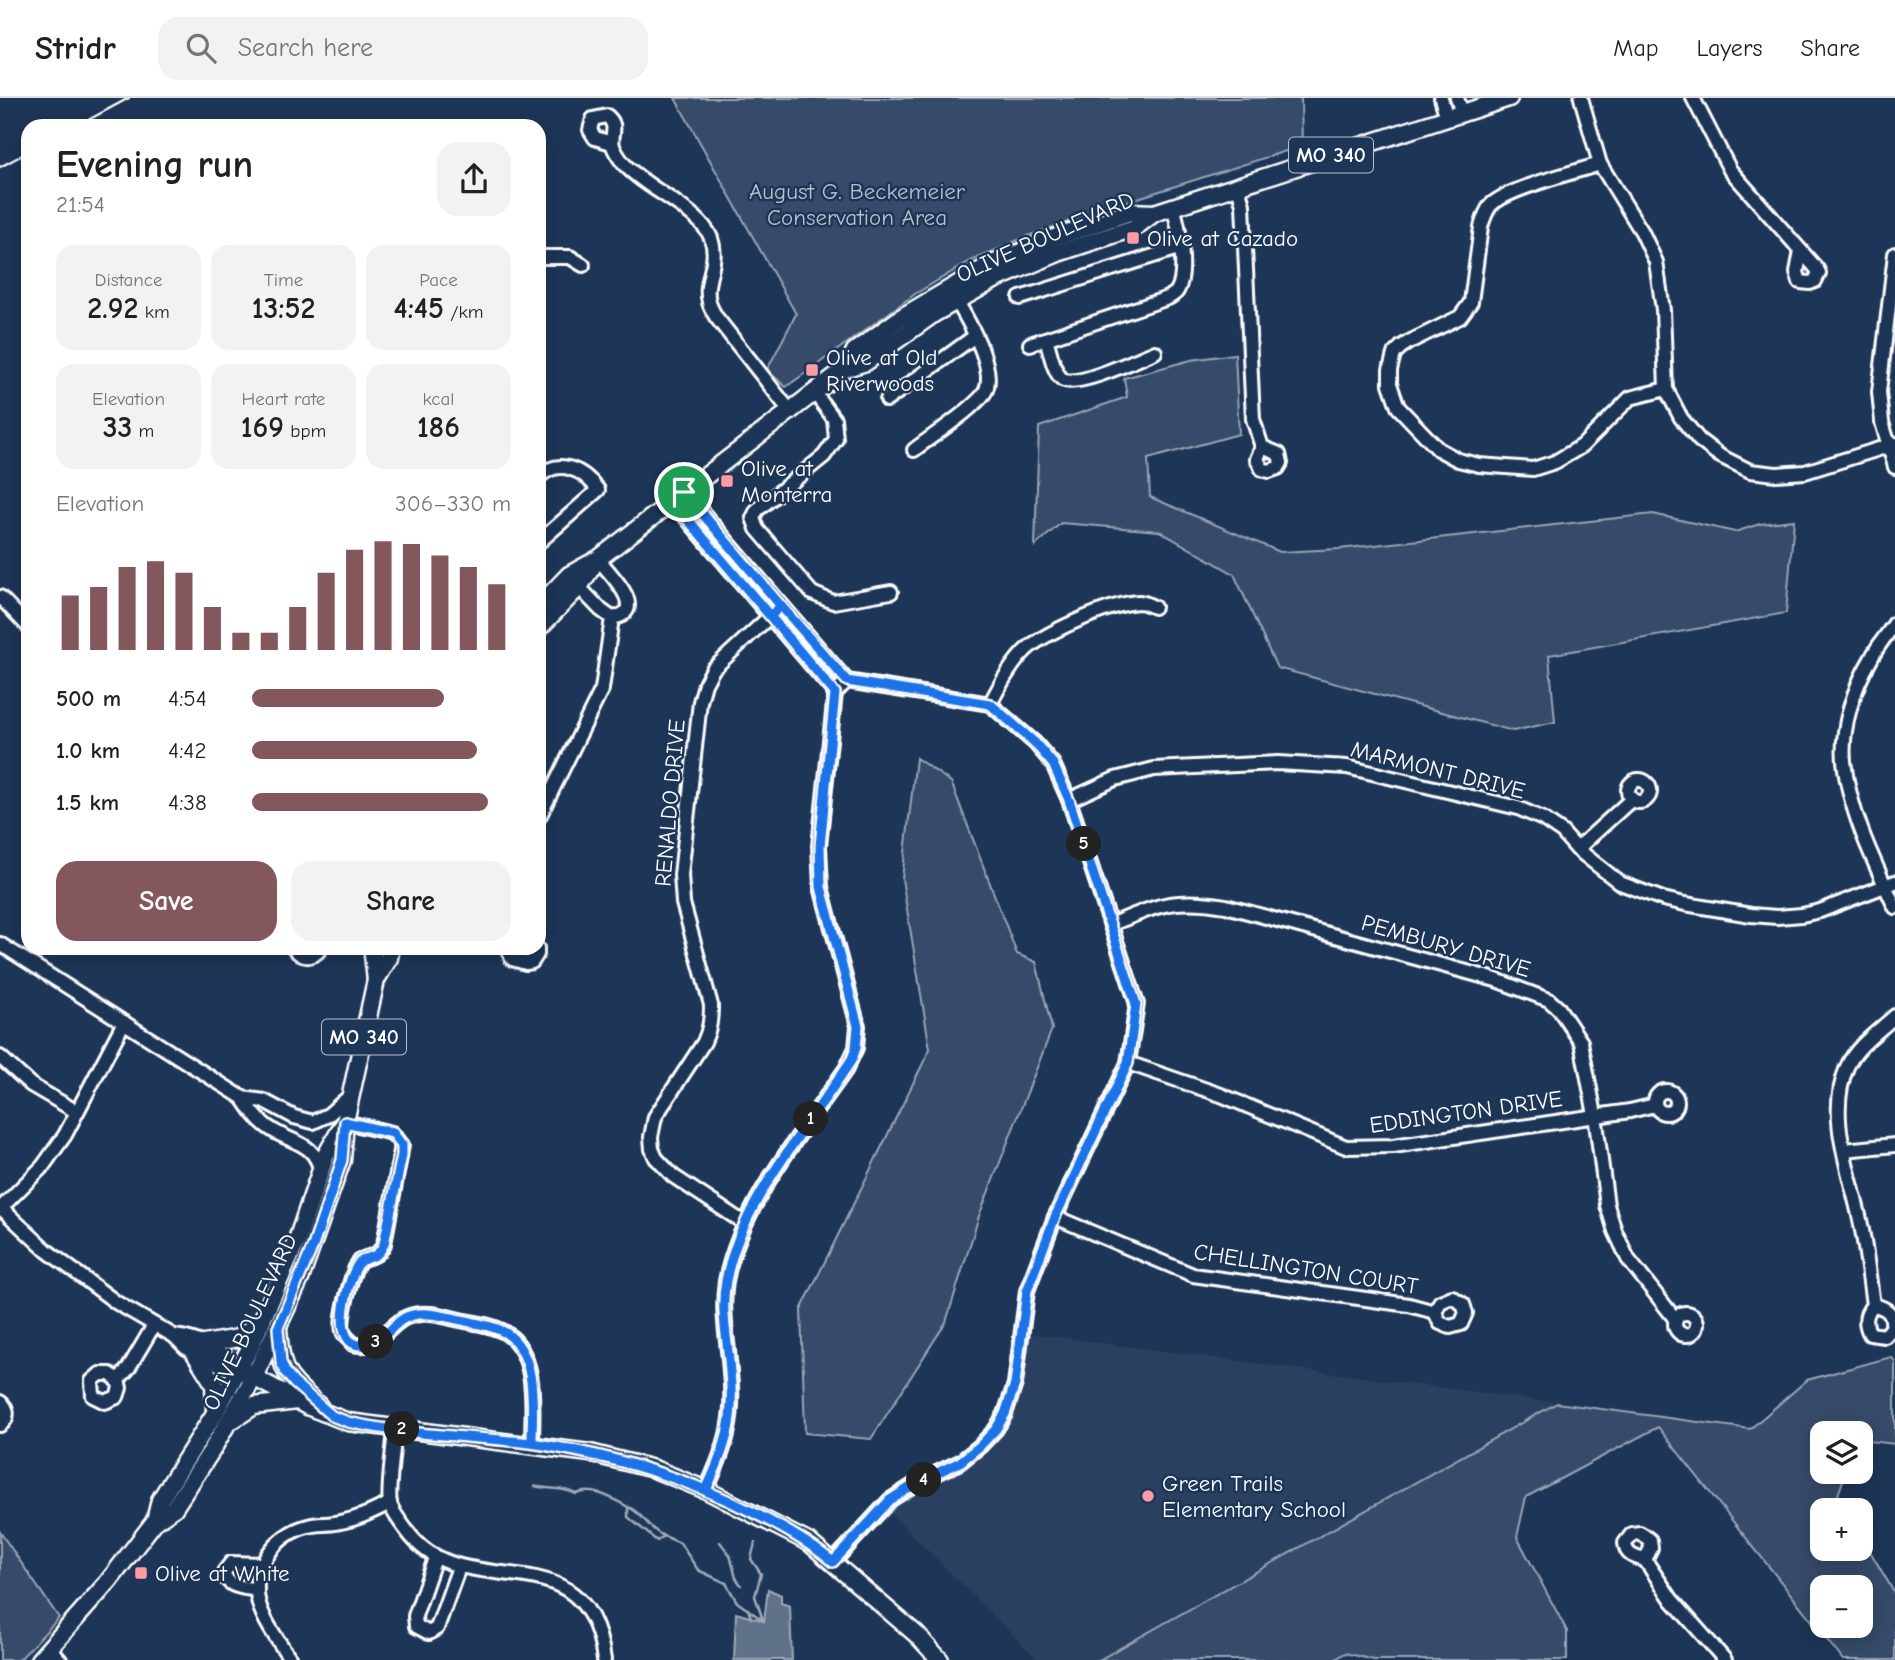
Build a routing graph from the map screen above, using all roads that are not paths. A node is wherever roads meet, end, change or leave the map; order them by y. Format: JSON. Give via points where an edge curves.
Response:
{"nodes":[{"id":1,"x":1441,"y":98,"type":"edge"},
{"id":2,"x":1509,"y":98,"type":"edge"},
{"id":3,"x":1581,"y":98,"type":"edge"},
{"id":4,"x":1693,"y":98,"type":"edge"},
{"id":5,"x":1455,"y":110,"type":"edge"},
{"id":6,"x":612,"y":143,"type":"dead end"},
{"id":7,"x":1600,"y":164,"type":"junction"},
{"id":8,"x":1238,"y":186,"type":"junction"},
{"id":9,"x":1173,"y":207,"type":"junction"},
{"id":10,"x":1182,"y":247,"type":"junction"},
{"id":11,"x":1801,"y":251,"type":"dead end"},
{"id":12,"x":1895,"y":254,"type":"edge"},
{"id":13,"x":546,"y":257,"type":"edge"},
{"id":14,"x":583,"y":265,"type":"dead end"},
{"id":15,"x":953,"y":294,"type":"junction"},
{"id":16,"x":1020,"y":298,"type":"dead end"},
{"id":17,"x":975,"y":337,"type":"junction"},
{"id":18,"x":1046,"y":338,"type":"junction"},
{"id":19,"x":1030,"y":344,"type":"dead end"},
{"id":20,"x":1155,"y":352,"type":"dead end"},
{"id":21,"x":1666,"y":389,"type":"junction"},
{"id":22,"x":814,"y":392,"type":"junction"},
{"id":23,"x":887,"y":400,"type":"dead end"},
{"id":24,"x":790,"y":411,"type":"junction"},
{"id":25,"x":1892,"y":446,"type":"edge"},
{"id":26,"x":1262,"y":447,"type":"dead end"},
{"id":27,"x":914,"y":450,"type":"dead end"},
{"id":28,"x":1895,"y":467,"type":"edge"},
{"id":29,"x":546,"y":471,"type":"edge"},
{"id":30,"x":678,"y":496,"type":"junction"},
{"id":31,"x":546,"y":536,"type":"edge"},
{"id":32,"x":598,"y":559,"type":"junction"},
{"id":33,"x":579,"y":587,"type":"junction"},
{"id":34,"x":891,"y":592,"type":"dead end"},
{"id":35,"x":0,"y":597,"type":"edge"},
{"id":36,"x":546,"y":599,"type":"edge"},
{"id":37,"x":781,"y":606,"type":"junction"},
{"id":38,"x":1154,"y":607,"type":"dead end"},
{"id":39,"x":770,"y":616,"type":"junction"},
{"id":40,"x":612,"y":618,"type":"junction"},
{"id":41,"x":21,"y":619,"type":"edge"},
{"id":42,"x":546,"y":621,"type":"edge"},
{"id":43,"x":1895,"y":624,"type":"edge"},
{"id":44,"x":847,"y":681,"type":"junction"},
{"id":45,"x":835,"y":693,"type":"junction"},
{"id":46,"x":990,"y":704,"type":"junction"},
{"id":47,"x":1632,"y":799,"type":"dead end"},
{"id":48,"x":1069,"y":800,"type":"junction"},
{"id":49,"x":546,"y":803,"type":"edge"},
{"id":50,"x":1577,"y":849,"type":"junction"},
{"id":51,"x":1890,"y":884,"type":"edge"},
{"id":52,"x":1895,"y":907,"type":"edge"},
{"id":53,"x":1112,"y":924,"type":"junction"},
{"id":54,"x":0,"y":944,"type":"edge"},
{"id":55,"x":373,"y":955,"type":"edge"},
{"id":56,"x":390,"y":955,"type":"edge"},
{"id":57,"x":510,"y":955,"type":"edge"},
{"id":58,"x":536,"y":955,"type":"edge"},
{"id":59,"x":376,"y":980,"type":"junction"},
{"id":60,"x":1895,"y":1016,"type":"edge"},
{"id":61,"x":124,"y":1022,"type":"junction"},
{"id":62,"x":0,"y":1057,"type":"edge"},
{"id":63,"x":1128,"y":1063,"type":"junction"},
{"id":64,"x":352,"y":1095,"type":"junction"},
{"id":65,"x":243,"y":1098,"type":"junction"},
{"id":66,"x":1655,"y":1105,"type":"dead end"},
{"id":67,"x":77,"y":1112,"type":"junction"},
{"id":68,"x":1595,"y":1115,"type":"junction"},
{"id":69,"x":345,"y":1122,"type":"junction"},
{"id":70,"x":1895,"y":1145,"type":"edge"},
{"id":71,"x":1844,"y":1150,"type":"junction"},
{"id":72,"x":321,"y":1173,"type":"junction"},
{"id":73,"x":0,"y":1208,"type":"edge"},
{"id":74,"x":1055,"y":1217,"type":"junction"},
{"id":75,"x":744,"y":1223,"type":"junction"},
{"id":76,"x":1873,"y":1305,"type":"dead end"},
{"id":77,"x":1435,"y":1311,"type":"dead end"},
{"id":78,"x":263,"y":1319,"type":"junction"},
{"id":79,"x":1676,"y":1320,"type":"dead end"},
{"id":80,"x":154,"y":1325,"type":"junction"},
{"id":81,"x":278,"y":1328,"type":"junction"},
{"id":82,"x":199,"y":1348,"type":"junction"},
{"id":83,"x":239,"y":1369,"type":"junction"},
{"id":84,"x":254,"y":1377,"type":"junction"},
{"id":85,"x":118,"y":1380,"type":"dead end"},
{"id":86,"x":297,"y":1401,"type":"junction"},
{"id":87,"x":0,"y":1402,"type":"edge"},
{"id":88,"x":332,"y":1416,"type":"junction"},
{"id":89,"x":222,"y":1418,"type":"junction"},
{"id":90,"x":0,"y":1425,"type":"edge"},
{"id":91,"x":395,"y":1429,"type":"junction"},
{"id":92,"x":532,"y":1443,"type":"junction"},
{"id":93,"x":706,"y":1490,"type":"junction"},
{"id":94,"x":390,"y":1503,"type":"junction"},
{"id":95,"x":435,"y":1558,"type":"junction"},
{"id":96,"x":1646,"y":1560,"type":"dead end"},
{"id":97,"x":833,"y":1562,"type":"junction"},
{"id":98,"x":262,"y":1564,"type":"junction"},
{"id":99,"x":459,"y":1567,"type":"junction"},
{"id":100,"x":257,"y":1590,"type":"junction"},
{"id":101,"x":49,"y":1656,"type":"edge"},
{"id":102,"x":291,"y":1660,"type":"edge"},
{"id":103,"x":604,"y":1660,"type":"edge"},
{"id":104,"x":940,"y":1660,"type":"edge"},
{"id":105,"x":1725,"y":1660,"type":"edge"}],
"edges":[{"from":1,"to":5,"type":"street"},
{"from":2,"to":5,"type":"main road","name":"OLIVE BOULEVARD","number":"MO 340"},
{"from":3,"to":7,"type":"street"},
{"from":4,"to":11,"type":"street","via":[[1730,170]]},
{"from":5,"to":8,"type":"main road","name":"OLIVE BOULEVARD","number":"MO 340"},
{"from":6,"to":24,"type":"street","via":[[625,166],[695,218],[710,235],[715,260],[709,280],[712,309]]},
{"from":7,"to":21,"type":"street","via":[[1656,262]]},
{"from":7,"to":21,"type":"street","via":[[1514,192],[1491,205],[1481,227],[1471,302],[1460,317],[1394,354],[1390,384],[1398,407],[1438,449],[1458,460],[1503,468],[1555,462],[1582,446],[1630,398]]},
{"from":8,"to":9,"type":"main road","name":"OLIVE BOULEVARD","number":"MO 340"},
{"from":8,"to":26,"type":"street","via":[[1243,205],[1253,419]]},
{"from":9,"to":10,"type":"street"},
{"from":9,"to":15,"type":"main road","name":"OLIVE BOULEVARD","number":"MO 340","via":[[1154,213],[1134,228]]},
{"from":10,"to":16,"type":"street"},
{"from":10,"to":18,"type":"street","via":[[1177,292]]},
{"from":12,"to":25,"type":"street","via":[[1879,392],[1882,422]]},
{"from":13,"to":14,"type":"street","via":[[570,257]]},
{"from":15,"to":17,"type":"street"},
{"from":15,"to":22,"type":"main road","name":"OLIVE BOULEVARD","number":"MO 340","via":[[866,362],[846,368]]},
{"from":17,"to":23,"type":"street"},
{"from":17,"to":27,"type":"street","via":[[985,361],[986,391]]},
{"from":18,"to":19,"type":"street"},
{"from":18,"to":20,"type":"street","via":[[1057,372],[1066,381],[1086,379]]},
{"from":21,"to":25,"type":"street","via":[[1699,440],[1750,471],[1805,472]]},
{"from":22,"to":24,"type":"main road","name":"OLIVE BOULEVARD","number":"MO 340"},
{"from":22,"to":34,"type":"street","via":[[834,419],[836,439],[824,456],[757,510],[753,518],[757,529],[812,593],[833,602]]},
{"from":24,"to":30,"type":"main road","name":"OLIVE BOULEVARD","number":"MO 340"},
{"from":25,"to":28,"type":"street"},
{"from":29,"to":31,"type":"street","via":[[568,467],[598,490]]},
{"from":30,"to":32,"type":"main road","name":"OLIVE BOULEVARD","number":"MO 340"},
{"from":30,"to":37,"type":"street"},
{"from":30,"to":39,"type":"street"},
{"from":32,"to":33,"type":"main road","name":"OLIVE BOULEVARD","number":"MO 340"},
{"from":32,"to":36,"type":"main road","name":"OLIVE BOULEVARD","number":"MO 340","via":[[569,575]]},
{"from":32,"to":40,"type":"street","via":[[628,600],[623,614]]},
{"from":33,"to":40,"type":"street"},
{"from":33,"to":42,"type":"main road","name":"OLIVE BOULEVARD","number":"MO 340"},
{"from":35,"to":41,"type":"street"},
{"from":37,"to":39,"type":"street","name":"RENALDO DRIVE"},
{"from":37,"to":44,"type":"street"},
{"from":38,"to":46,"type":"street","via":[[1141,602],[1120,606],[1031,645]]},
{"from":39,"to":45,"type":"street"},
{"from":39,"to":75,"type":"street","name":"RENALDO DRIVE","via":[[713,669],[700,702],[681,875],[711,1021],[704,1042],[655,1117],[651,1137],[652,1149],[664,1168]]},
{"from":40,"to":49,"type":"street","via":[[602,689]]},
{"from":43,"to":51,"type":"street","via":[[1858,687],[1844,743],[1850,792]]},
{"from":44,"to":45,"type":"street"},
{"from":44,"to":46,"type":"street"},
{"from":45,"to":75,"type":"street","via":[[820,846],[821,887],[858,1026],[856,1048]]},
{"from":46,"to":48,"type":"street","via":[[1053,764]]},
{"from":47,"to":50,"type":"street"},
{"from":48,"to":50,"type":"street","name":"MARMONT DRIVE","via":[[1105,782],[1154,769],[1328,765],[1518,808],[1562,832]]},
{"from":48,"to":53,"type":"street"},
{"from":50,"to":51,"type":"street","name":"MARMONT DRIVE","via":[[1611,877],[1640,892],[1751,915],[1802,915]]},
{"from":51,"to":52,"type":"street"},
{"from":53,"to":63,"type":"street","via":[[1136,1004]]},
{"from":53,"to":68,"type":"street","name":"PEMBURY DRIVE","via":[[1158,906],[1203,902],[1535,993],[1559,1009],[1581,1042]]},
{"from":54,"to":61,"type":"street"},
{"from":55,"to":59,"type":"main road","name":"OLIVE BOULEVARD","number":"MO 340"},
{"from":56,"to":59,"type":"main road","name":"OLIVE BOULEVARD","number":"MO 340"},
{"from":57,"to":58,"type":"street","via":[[526,963]]},
{"from":59,"to":64,"type":"main road","name":"OLIVE BOULEVARD","number":"MO 340"},
{"from":60,"to":71,"type":"street","via":[[1847,1066],[1839,1125]]},
{"from":61,"to":65,"type":"street"},
{"from":61,"to":67,"type":"street"},
{"from":62,"to":67,"type":"street","via":[[31,1085]]},
{"from":63,"to":68,"type":"street","name":"EDDINGTON DRIVE","via":[[1346,1147],[1393,1146]]},
{"from":63,"to":74,"type":"street"},
{"from":64,"to":65,"type":"street","via":[[313,1122],[264,1101]]},
{"from":64,"to":69,"type":"main road","name":"OLIVE BOULEVARD","number":"MO 340"},
{"from":65,"to":72,"type":"street","via":[[264,1125],[311,1150]]},
{"from":66,"to":68,"type":"street","name":"EDDINGTON DRIVE"},
{"from":67,"to":73,"type":"street","via":[[43,1166]]},
{"from":68,"to":79,"type":"street","name":"PEMBURY DRIVE","via":[[1615,1231],[1628,1259]]},
{"from":69,"to":72,"type":"main road","name":"OLIVE BOULEVARD","number":"MO 340"},
{"from":69,"to":81,"type":"main road","name":"OLIVE BOULEVARD","number":"MO 340","via":[[342,1160],[313,1246]]},
{"from":69,"to":92,"type":"street","via":[[393,1133],[402,1145],[384,1244],[379,1254],[357,1264],[343,1332],[354,1343],[368,1345],[405,1317],[424,1314],[504,1332],[519,1348],[528,1368]]},
{"from":70,"to":71,"type":"street"},
{"from":71,"to":76,"type":"street"},
{"from":72,"to":78,"type":"main road","name":"OLIVE BOULEVARD","number":"MO 340"},
{"from":73,"to":80,"type":"street","via":[[46,1250]]},
{"from":74,"to":77,"type":"street","name":"CHELLINGTON COURT","via":[[1193,1275]]},
{"from":74,"to":97,"type":"street","via":[[1027,1291],[1015,1384],[996,1429],[960,1462],[890,1500]]},
{"from":75,"to":93,"type":"street","via":[[726,1279],[724,1302],[732,1393],[728,1437]]},
{"from":78,"to":82,"type":"main road","via":[[238,1338]]},
{"from":78,"to":83,"type":"main road","name":"OLIVE BOULEVARD","number":"MO 340"},
{"from":80,"to":82,"type":"street","via":[[186,1348]]},
{"from":80,"to":85,"type":"street"},
{"from":81,"to":84,"type":"main road","name":"OLIVE BOULEVARD","number":"MO 340"},
{"from":81,"to":88,"type":"main road","via":[[285,1372]]},
{"from":82,"to":83,"type":"street","via":[[222,1366]]},
{"from":82,"to":89,"type":"main road"},
{"from":83,"to":84,"type":"main road"},
{"from":83,"to":89,"type":"main road","name":"OLIVE BOULEVARD","number":"MO 340"},
{"from":84,"to":86,"type":"main road"},
{"from":84,"to":89,"type":"main road","name":"OLIVE BOULEVARD","number":"MO 340"},
{"from":86,"to":88,"type":"main road"},
{"from":86,"to":89,"type":"main road","via":[[254,1406]]},
{"from":87,"to":90,"type":"street","via":[[8,1413]]},
{"from":88,"to":91,"type":"main road"},
{"from":89,"to":101,"type":"main road","name":"OLIVE BOULEVARD","number":"MO 340","via":[[160,1500],[155,1521]]},
{"from":91,"to":92,"type":"main road"},
{"from":91,"to":94,"type":"street"},
{"from":92,"to":93,"type":"main road","via":[[654,1469]]},
{"from":93,"to":97,"type":"main road","via":[[810,1543]]},
{"from":94,"to":95,"type":"street","via":[[413,1539]]},
{"from":94,"to":98,"type":"street","via":[[351,1520],[296,1530],[273,1546]]},
{"from":95,"to":99,"type":"street"},
{"from":95,"to":99,"type":"street","via":[[415,1616],[416,1626],[425,1633],[437,1628]]},
{"from":96,"to":105,"type":"street","via":[[1672,1600]]},
{"from":97,"to":104,"type":"main road"},
{"from":98,"to":100,"type":"street"},
{"from":98,"to":100,"type":"street","via":[[231,1563],[224,1572],[231,1584]]},
{"from":99,"to":103,"type":"street","via":[[541,1578],[565,1588],[593,1620]]},
{"from":100,"to":102,"type":"street","via":[[264,1616]]}]}
